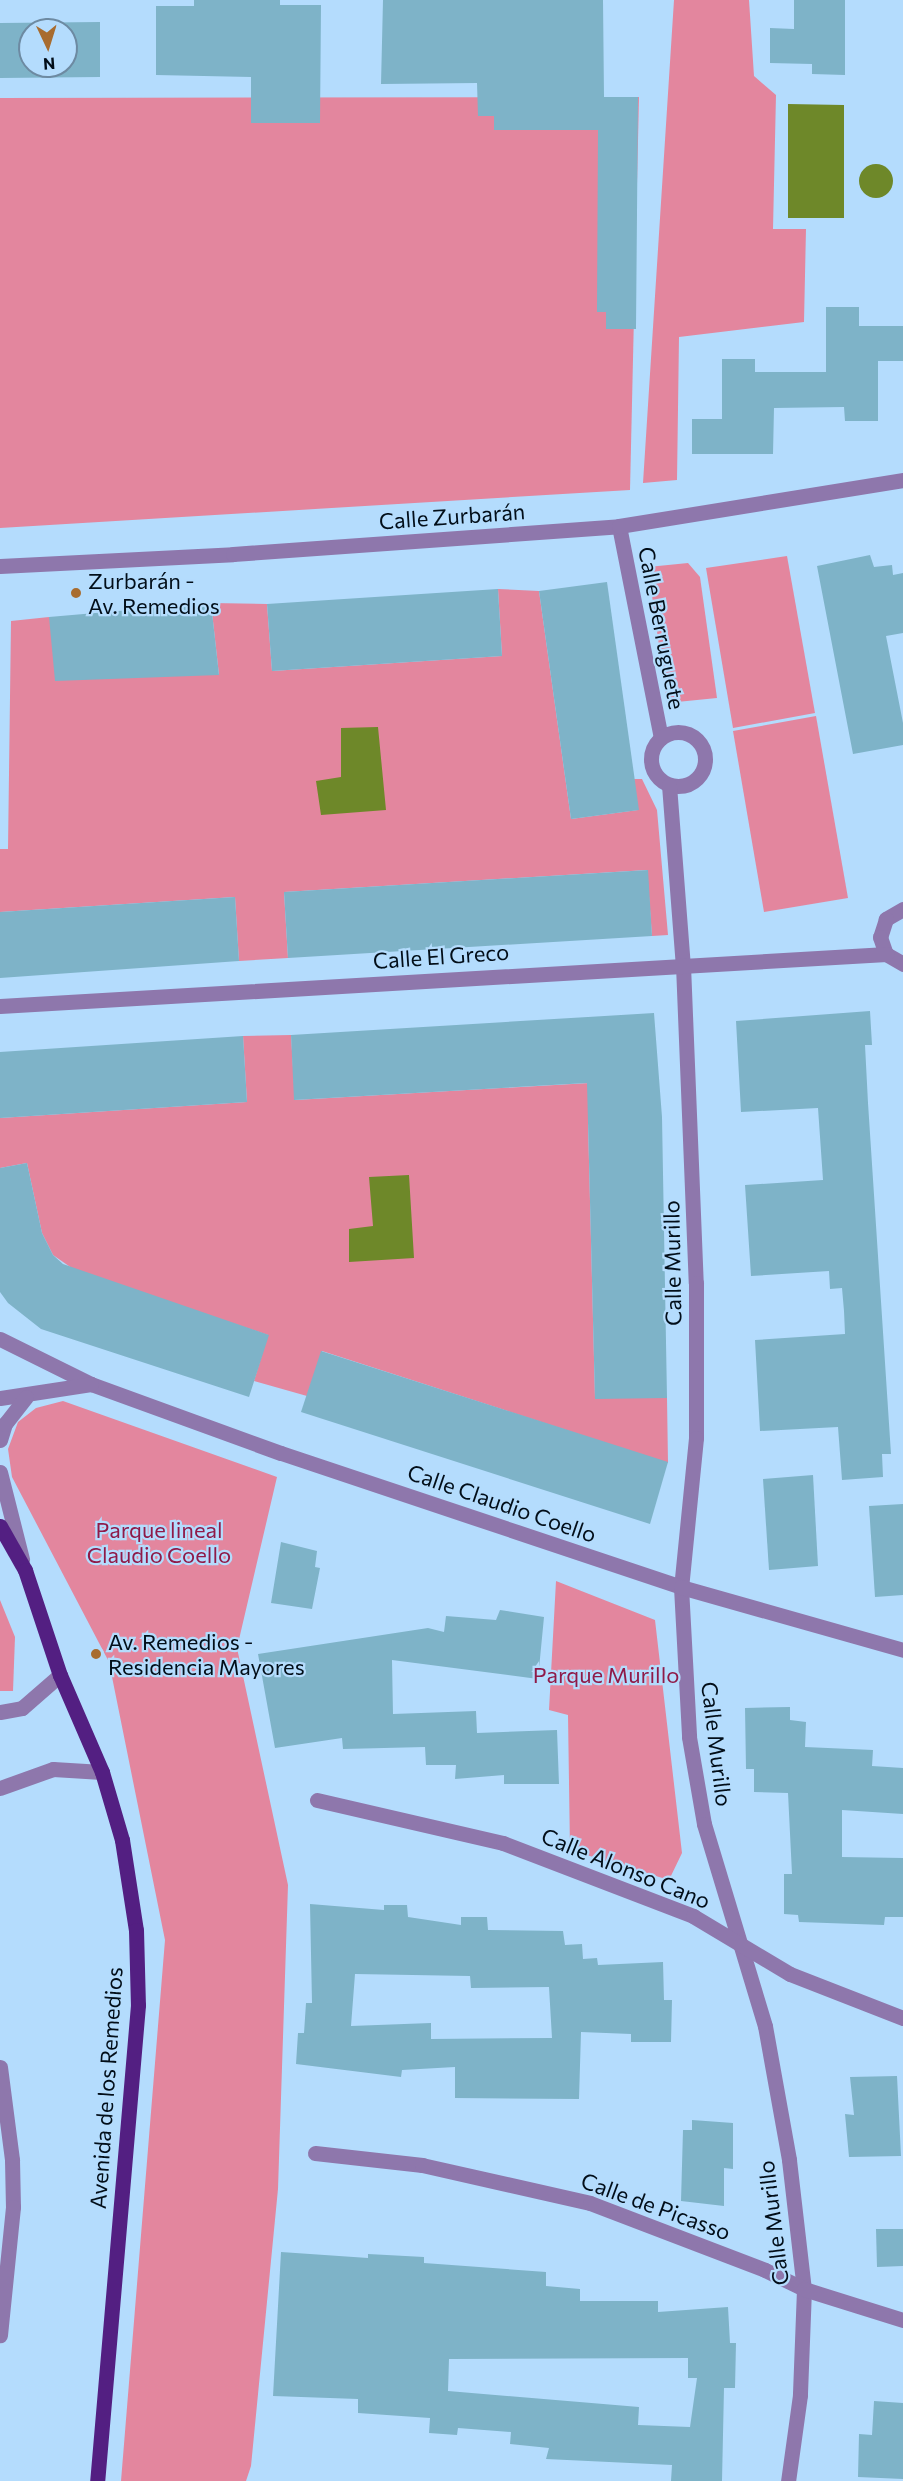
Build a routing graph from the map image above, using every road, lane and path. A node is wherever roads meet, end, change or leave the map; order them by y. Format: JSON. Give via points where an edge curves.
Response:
{"nodes":[{"id":1,"x":903,"y":480,"type":"edge"},
{"id":2,"x":620,"y":526,"type":"junction"},
{"id":3,"x":0,"y":566,"type":"edge"},
{"id":4,"x":661,"y":738,"type":"junction"},
{"id":5,"x":669,"y":785,"type":"junction"},
{"id":6,"x":903,"y":909,"type":"edge"},
{"id":7,"x":886,"y":954,"type":"junction"},
{"id":8,"x":903,"y":964,"type":"edge"},
{"id":9,"x":683,"y":965,"type":"junction"},
{"id":10,"x":0,"y":1006,"type":"edge"},
{"id":11,"x":0,"y":1340,"type":"edge"},
{"id":12,"x":91,"y":1384,"type":"junction"},
{"id":13,"x":26,"y":1397,"type":"junction"},
{"id":14,"x":0,"y":1398,"type":"edge"},
{"id":15,"x":0,"y":1440,"type":"edge"},
{"id":16,"x":0,"y":1472,"type":"edge"},
{"id":17,"x":0,"y":1526,"type":"edge"},
{"id":18,"x":25,"y":1570,"type":"junction"},
{"id":19,"x":681,"y":1587,"type":"junction"},
{"id":20,"x":903,"y":1650,"type":"edge"},
{"id":21,"x":60,"y":1675,"type":"junction"},
{"id":22,"x":0,"y":1712,"type":"edge"},
{"id":23,"x":102,"y":1772,"type":"junction"},
{"id":24,"x":0,"y":1788,"type":"edge"},
{"id":25,"x":317,"y":1800,"type":"dead end"},
{"id":26,"x":738,"y":1942,"type":"junction"},
{"id":27,"x":903,"y":2018,"type":"edge"},
{"id":28,"x":0,"y":2067,"type":"edge"},
{"id":29,"x":3,"y":2112,"type":"edge"},
{"id":30,"x":315,"y":2153,"type":"dead end"},
{"id":31,"x":804,"y":2289,"type":"junction"},
{"id":32,"x":903,"y":2320,"type":"edge"},
{"id":33,"x":0,"y":2335,"type":"edge"},
{"id":34,"x":97,"y":2481,"type":"edge"},
{"id":35,"x":788,"y":2481,"type":"edge"}],
"edges":[{"from":1,"to":2,"type":"street","name":"Calle Zurbarán"},
{"from":2,"to":3,"type":"street","name":"Calle Zurbarán","via":[[233,554]]},
{"from":2,"to":4,"type":"street","name":"Calle Berruguete"},
{"from":4,"to":5,"type":"street","via":[[651,760],[656,775]]},
{"from":4,"to":5,"type":"street","via":[[685,733],[704,751],[700,775],[686,785]]},
{"from":5,"to":9,"type":"street"},
{"from":6,"to":7,"type":"street","via":[[892,913],[881,928]]},
{"from":7,"to":8,"type":"street"},
{"from":7,"to":9,"type":"street","name":"Calle El Greco","via":[[773,964]]},
{"from":9,"to":10,"type":"street","name":"Calle El Greco"},
{"from":9,"to":19,"type":"street","name":"Calle Murillo","via":[[696,1307],[696,1438]]},
{"from":11,"to":12,"type":"street"},
{"from":12,"to":13,"type":"street"},
{"from":12,"to":19,"type":"street","name":"Calle Claudio Coello","via":[[281,1453]]},
{"from":13,"to":14,"type":"street"},
{"from":13,"to":15,"type":"street","via":[[5,1424]]},
{"from":16,"to":18,"type":"street","name":"Avenida de los Remedios"},
{"from":17,"to":18,"type":"main road","name":"Avenida de los Remedios"},
{"from":18,"to":21,"type":"main road","name":"Avenida de los Remedios"},
{"from":19,"to":20,"type":"street","name":"Calle Claudio Coello"},
{"from":19,"to":26,"type":"street","name":"Calle Murillo","via":[[689,1737],[704,1824]]},
{"from":21,"to":22,"type":"street","via":[[22,1708]]},
{"from":21,"to":23,"type":"main road","name":"Avenida de los Remedios"},
{"from":23,"to":24,"type":"street","via":[[53,1769]]},
{"from":23,"to":34,"type":"main road","name":"Avenida de los Remedios","via":[[122,1840],[136,1930],[138,2005]]},
{"from":25,"to":26,"type":"street","name":"Calle Alonso Cano","via":[[503,1844],[693,1916]]},
{"from":26,"to":27,"type":"street","name":"Calle Alonso Cano","via":[[790,1974]]},
{"from":26,"to":31,"type":"street","name":"Calle Murillo","via":[[765,2026],[789,2160]]},
{"from":28,"to":29,"type":"street"},
{"from":29,"to":33,"type":"street","via":[[13,2207]]},
{"from":30,"to":31,"type":"street","name":"Calle de Picasso","via":[[422,2165],[590,2203],[765,2270]]},
{"from":31,"to":32,"type":"street","name":"Calle de Picasso"},
{"from":31,"to":35,"type":"street","name":"Calle Murillo","via":[[800,2395]]}]}
